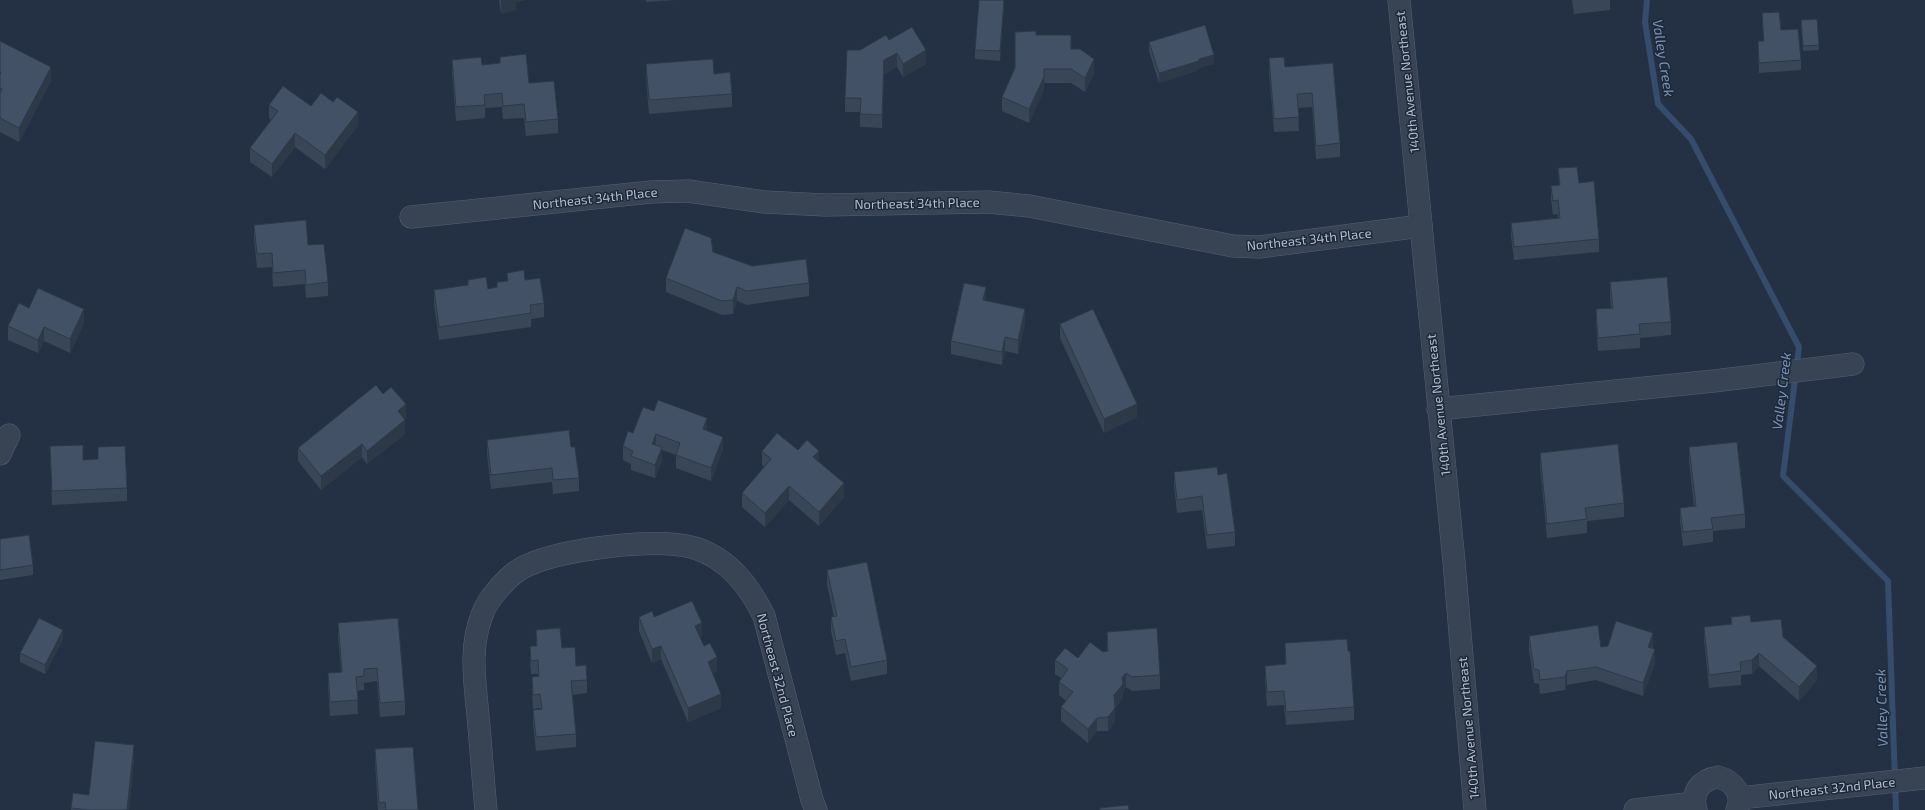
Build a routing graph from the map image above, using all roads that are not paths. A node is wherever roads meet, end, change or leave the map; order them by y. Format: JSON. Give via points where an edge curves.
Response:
{"nodes":[{"id":1,"x":1400,"y":0,"type":"edge"},
{"id":2,"x":411,"y":217,"type":"dead end"},
{"id":3,"x":1421,"y":226,"type":"junction"},
{"id":4,"x":1853,"y":364,"type":"dead end"},
{"id":5,"x":1438,"y":409,"type":"junction"},
{"id":6,"x":1918,"y":778,"type":"edge"},
{"id":7,"x":1738,"y":804,"type":"edge"},
{"id":8,"x":1695,"y":806,"type":"edge"},
{"id":9,"x":486,"y":810,"type":"edge"},
{"id":10,"x":816,"y":810,"type":"edge"},
{"id":11,"x":1475,"y":810,"type":"edge"},
{"id":12,"x":1635,"y":810,"type":"edge"}],
"edges":[{"from":1,"to":3,"type":"street","name":"140th Avenue Northeast"},
{"from":2,"to":3,"type":"street","name":"Northeast 34th Place","via":[[688,190],[765,202],[825,205],[988,202],[1028,206],[1233,246],[1259,247]]},
{"from":3,"to":5,"type":"street","name":"140th Avenue Northeast"},
{"from":4,"to":5,"type":"street"},
{"from":5,"to":11,"type":"street","name":"140th Avenue Northeast"},
{"from":6,"to":7,"type":"street","name":"Northeast 32nd Place"},
{"from":7,"to":8,"type":"street","name":"Northeast 32nd Place","via":[[1732,784],[1718,777],[1710,778],[1700,785],[1694,795]]},
{"from":8,"to":12,"type":"street","name":"Northeast 32nd Place"},
{"from":9,"to":10,"type":"street","name":"Northeast 32nd Place","via":[[473,651],[482,614],[494,594],[524,566],[555,555],[635,544],[669,544],[695,548],[717,559],[740,576],[753,594],[764,616]]}]}
